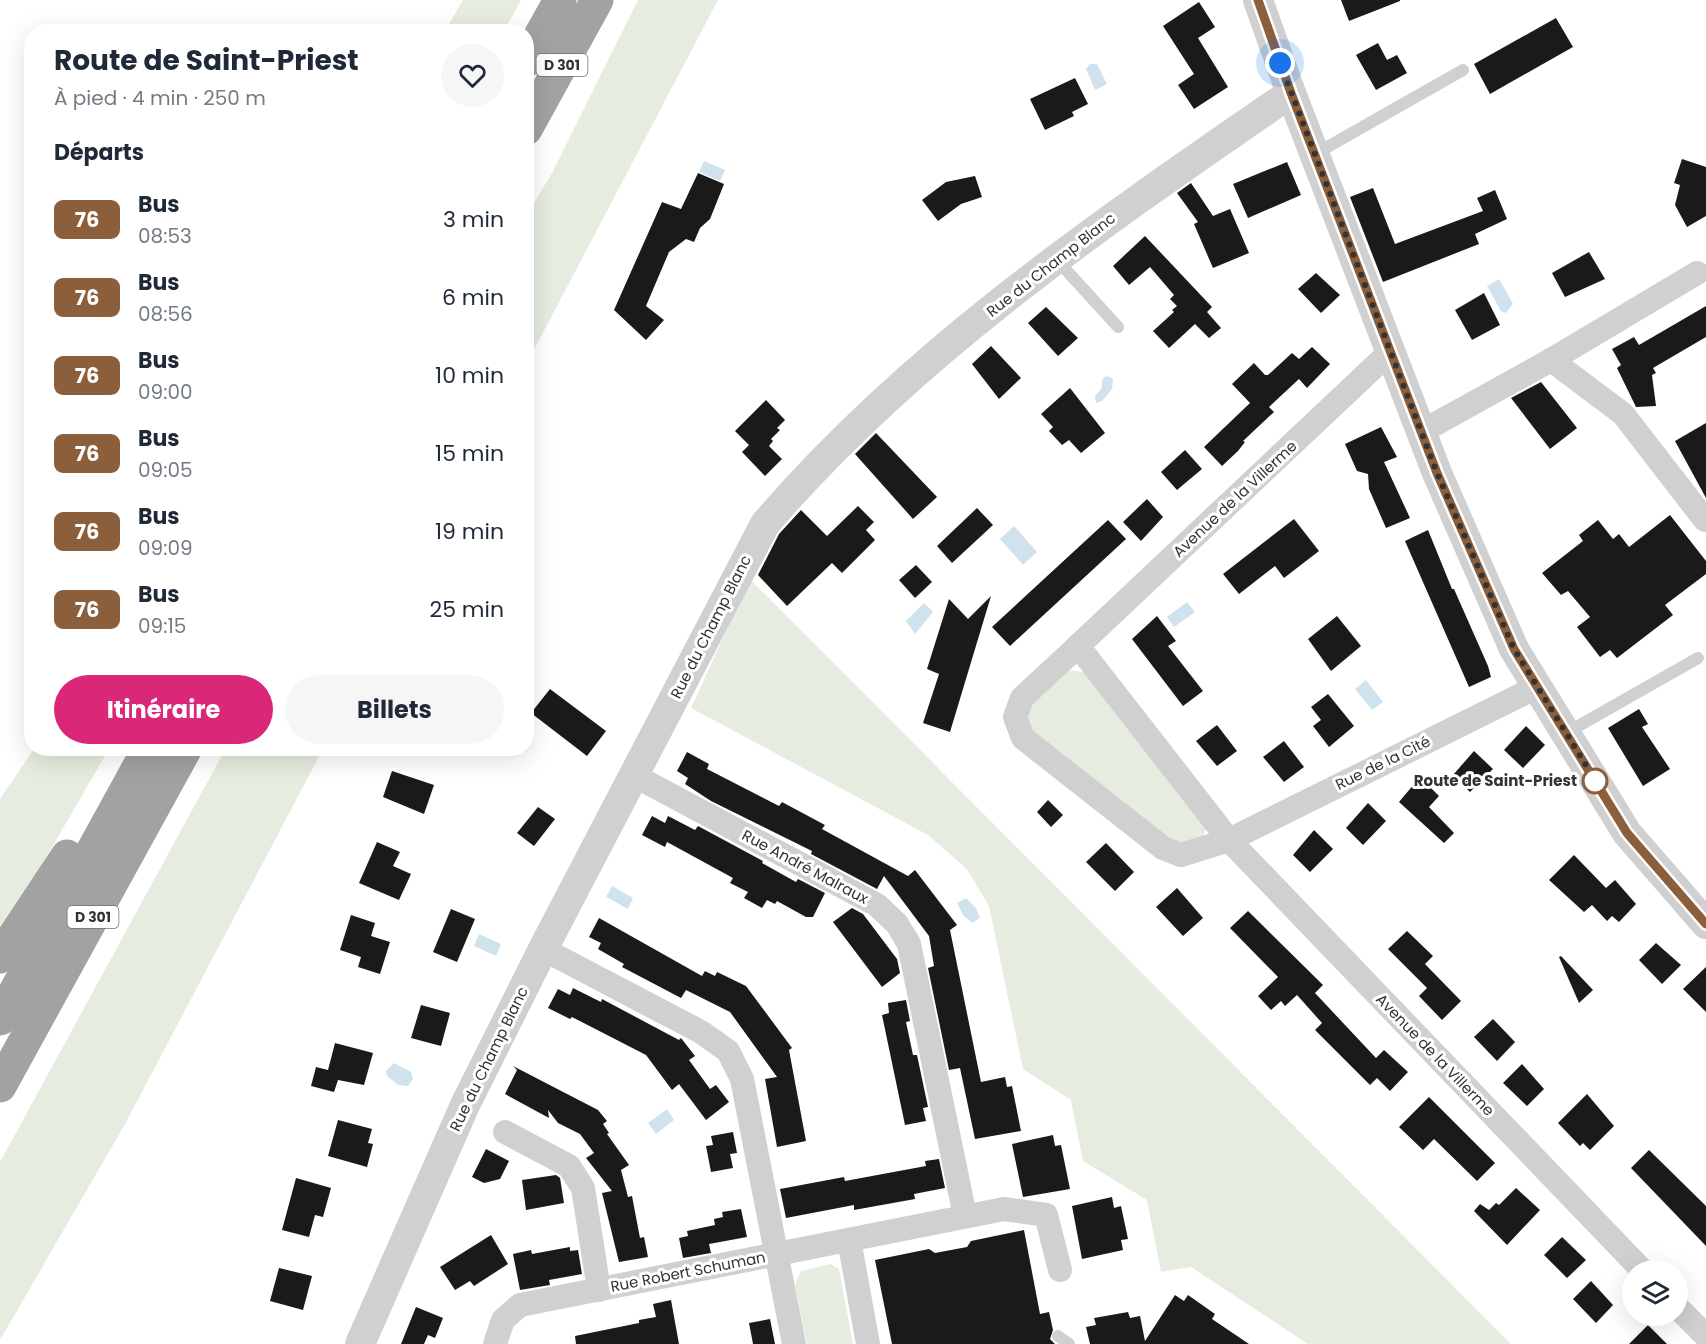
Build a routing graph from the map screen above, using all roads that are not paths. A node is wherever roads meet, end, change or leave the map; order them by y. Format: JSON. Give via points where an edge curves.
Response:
{"nodes":[{"id":1,"x":560,"y":0,"type":"edge"},
{"id":2,"x":597,"y":0,"type":"edge"},
{"id":3,"x":1258,"y":0,"type":"edge"},
{"id":4,"x":534,"y":47,"type":"edge"},
{"id":5,"x":1463,"y":70,"type":"dead end"},
{"id":6,"x":1291,"y":93,"type":"junction"},
{"id":7,"x":534,"y":114,"type":"edge"},
{"id":8,"x":1315,"y":154,"type":"junction"},
{"id":9,"x":1057,"y":260,"type":"junction"},
{"id":10,"x":1697,"y":273,"type":"dead end"},
{"id":11,"x":1118,"y":327,"type":"dead end"},
{"id":12,"x":1391,"y":351,"type":"junction"},
{"id":13,"x":1551,"y":360,"type":"junction"},
{"id":14,"x":1421,"y":432,"type":"junction"},
{"id":15,"x":1705,"y":520,"type":"edge"},
{"id":16,"x":1078,"y":646,"type":"junction"},
{"id":17,"x":1698,"y":658,"type":"dead end"},
{"id":18,"x":1537,"y":687,"type":"junction"},
{"id":19,"x":1566,"y":733,"type":"junction"},
{"id":20,"x":145,"y":756,"type":"edge"},
{"id":21,"x":182,"y":756,"type":"edge"},
{"id":22,"x":634,"y":776,"type":"junction"},
{"id":23,"x":109,"y":820,"type":"junction"},
{"id":24,"x":1229,"y":840,"type":"junction"},
{"id":25,"x":1706,"y":924,"type":"edge"},
{"id":26,"x":543,"y":949,"type":"junction"},
{"id":27,"x":0,"y":957,"type":"edge"},
{"id":28,"x":0,"y":1019,"type":"edge"},
{"id":29,"x":0,"y":1086,"type":"edge"},
{"id":30,"x":506,"y":1131,"type":"dead end"},
{"id":31,"x":965,"y":1216,"type":"junction"},
{"id":32,"x":849,"y":1240,"type":"junction"},
{"id":33,"x":776,"y":1255,"type":"junction"},
{"id":34,"x":1632,"y":1260,"type":"edge"},
{"id":35,"x":1060,"y":1270,"type":"dead end"},
{"id":36,"x":599,"y":1290,"type":"junction"},
{"id":37,"x":1688,"y":1318,"type":"edge"},
{"id":38,"x":1706,"y":1336,"type":"edge"},
{"id":39,"x":360,"y":1344,"type":"edge"},
{"id":40,"x":495,"y":1344,"type":"edge"},
{"id":41,"x":794,"y":1344,"type":"edge"},
{"id":42,"x":868,"y":1344,"type":"edge"}],
"edges":[{"from":1,"to":4,"type":"highway","number":"D 301"},
{"from":2,"to":7,"type":"highway","number":"D 301"},
{"from":3,"to":6,"type":"street"},
{"from":5,"to":8,"type":"lane"},
{"from":6,"to":8,"type":"street"},
{"from":6,"to":9,"type":"street","name":"Rue du Champ Blanc","via":[[1140,196]]},
{"from":8,"to":12,"type":"street"},
{"from":9,"to":11,"type":"lane"},
{"from":9,"to":22,"type":"street","name":"Rue du Champ Blanc","via":[[923,363],[812,469],[765,524]]},
{"from":10,"to":13,"type":"street"},
{"from":12,"to":14,"type":"street"},
{"from":12,"to":16,"type":"street","name":"Avenue de la Villerme"},
{"from":13,"to":14,"type":"street"},
{"from":13,"to":15,"type":"street","via":[[1623,414]]},
{"from":14,"to":18,"type":"street","via":[[1514,649]]},
{"from":16,"to":24,"type":"street","name":"Avenue de la Villerme"},
{"from":16,"to":24,"type":"street","name":"Avenue de la Villerme","via":[[1022,698],[1015,717],[1023,738],[1163,848],[1181,855]]},
{"from":17,"to":19,"type":"lane"},
{"from":18,"to":19,"type":"street"},
{"from":18,"to":24,"type":"street","name":"Rue de la Cité"},
{"from":19,"to":25,"type":"street","via":[[1627,833]]},
{"from":20,"to":23,"type":"highway","number":"D 301"},
{"from":21,"to":29,"type":"highway","number":"D 301"},
{"from":22,"to":26,"type":"street","name":"Rue du Champ Blanc"},
{"from":22,"to":31,"type":"street","name":"Rue André Malraux","via":[[877,905],[897,924],[909,944]]},
{"from":23,"to":27,"type":"highway","via":[[76,844]]},
{"from":23,"to":28,"type":"highway","number":"D 301"},
{"from":24,"to":34,"type":"street","name":"Avenue de la Villerme"},
{"from":26,"to":33,"type":"street","via":[[701,1032],[728,1052],[742,1079]]},
{"from":26,"to":39,"type":"street","name":"Rue du Champ Blanc","via":[[465,1106]]},
{"from":30,"to":36,"type":"street","name":"Rue Robert Schuman","via":[[569,1166],[584,1188]]},
{"from":31,"to":32,"type":"street"},
{"from":31,"to":35,"type":"street","via":[[1004,1209],[1046,1215]]},
{"from":32,"to":33,"type":"street","name":"Rue Robert Schuman"},
{"from":32,"to":42,"type":"street"},
{"from":33,"to":36,"type":"street","name":"Rue Robert Schuman"},
{"from":33,"to":41,"type":"street"},
{"from":36,"to":40,"type":"street","name":"Rue Robert Schuman","via":[[520,1305],[503,1320]]},
{"from":37,"to":38,"type":"street"}]}
